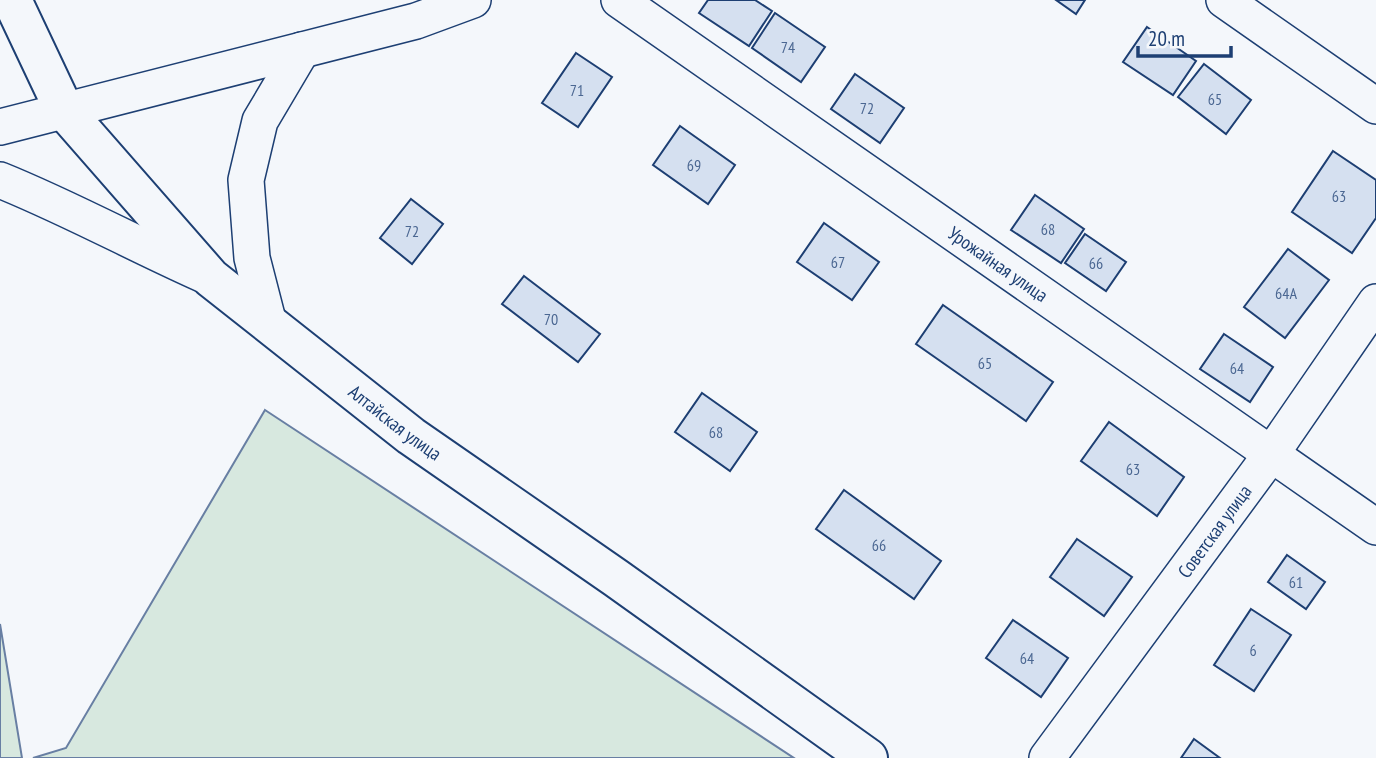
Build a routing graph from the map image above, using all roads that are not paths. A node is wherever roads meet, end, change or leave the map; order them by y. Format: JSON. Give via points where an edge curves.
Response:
{"nodes":[{"id":1,"x":12,"y":0,"type":"edge"},
{"id":2,"x":473,"y":0,"type":"edge"},
{"id":3,"x":619,"y":0,"type":"edge"},
{"id":4,"x":1224,"y":0,"type":"edge"},
{"id":5,"x":302,"y":50,"type":"junction"},
{"id":6,"x":1376,"y":106,"type":"edge"},
{"id":7,"x":64,"y":110,"type":"junction"},
{"id":8,"x":0,"y":127,"type":"edge"},
{"id":9,"x":0,"y":180,"type":"edge"},
{"id":10,"x":211,"y":278,"type":"junction"},
{"id":11,"x":1376,"y":302,"type":"edge"},
{"id":12,"x":270,"y":324,"type":"junction"},
{"id":13,"x":1272,"y":453,"type":"junction"},
{"id":14,"x":1376,"y":527,"type":"edge"},
{"id":15,"x":868,"y":758,"type":"edge"},
{"id":16,"x":1047,"y":758,"type":"edge"}],
"edges":[{"from":1,"to":7,"type":"main road","name":"Алтайская улица"},
{"from":2,"to":5,"type":"street","via":[[416,21]]},
{"from":3,"to":13,"type":"street","name":"Урожайная улица"},
{"from":4,"to":6,"type":"street"},
{"from":5,"to":7,"type":"street"},
{"from":5,"to":12,"type":"street","via":[[260,121],[246,180],[252,258]]},
{"from":7,"to":8,"type":"street"},
{"from":7,"to":10,"type":"main road","name":"Алтайская улица"},
{"from":9,"to":10,"type":"street","via":[[56,202]]},
{"from":10,"to":12,"type":"main road","name":"Алтайская улица"},
{"from":11,"to":13,"type":"street","name":"Советская улица"},
{"from":12,"to":15,"type":"main road","name":"Алтайская улица","via":[[411,436]]},
{"from":13,"to":14,"type":"street","name":"Урожайная улица"},
{"from":13,"to":16,"type":"street","name":"Советская улица"}]}
